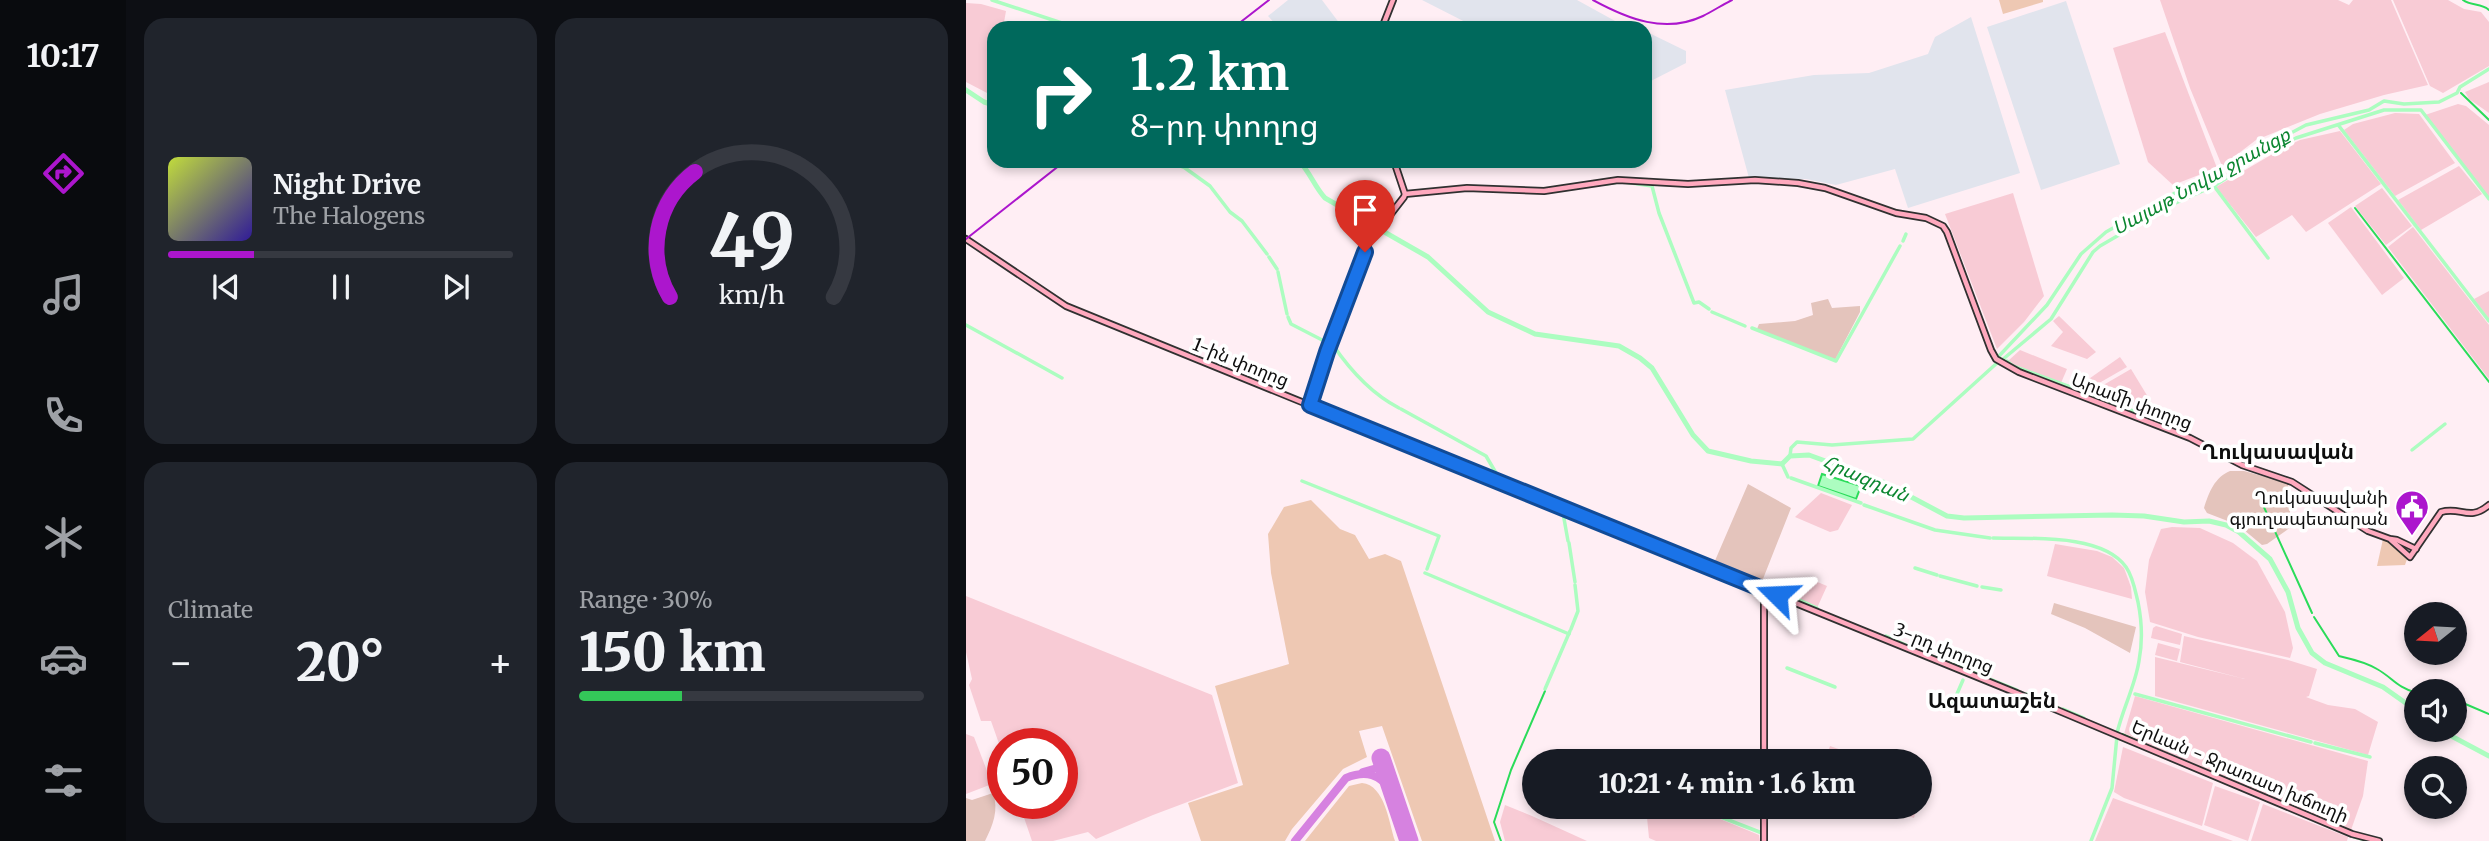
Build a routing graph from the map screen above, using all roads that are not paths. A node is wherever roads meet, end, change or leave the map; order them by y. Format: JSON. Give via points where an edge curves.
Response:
{"nodes":[{"id":1,"x":1393,"y":0,"type":"edge"},
{"id":2,"x":1385,"y":21,"type":"edge"},
{"id":3,"x":1396,"y":168,"type":"edge"},
{"id":4,"x":1405,"y":194,"type":"junction"},
{"id":5,"x":966,"y":239,"type":"edge"},
{"id":6,"x":1310,"y":405,"type":"junction"},
{"id":7,"x":2489,"y":505,"type":"edge"},
{"id":8,"x":2390,"y":539,"type":"junction"},
{"id":9,"x":2416,"y":548,"type":"junction"},
{"id":10,"x":1762,"y":589,"type":"junction"},
{"id":11,"x":2118,"y":735,"type":"joint"},
{"id":12,"x":1764,"y":749,"type":"edge"},
{"id":13,"x":1764,"y":819,"type":"edge"},
{"id":14,"x":1764,"y":841,"type":"edge"},
{"id":15,"x":2379,"y":841,"type":"edge"}],
"edges":[{"from":1,"to":2,"type":"main road"},
{"from":3,"to":4,"type":"main road"},
{"from":4,"to":6,"type":"main road","via":[[1370,240]]},
{"from":4,"to":8,"type":"main road","name":"Արամի փողոց","via":[[1467,188],[1544,191],[1618,180],[1688,184],[1755,180],[1817,186],[1896,213],[1926,218],[1943,226],[1995,358],[2008,367],[2292,482],[2368,531]]},
{"from":5,"to":6,"type":"main road","name":"1-ին փողոց","via":[[1060,303]]},
{"from":6,"to":10,"type":"main road","name":"1-ին փողոց"},
{"from":7,"to":9,"type":"main road","name":"Արամի փողոց","via":[[2473,514],[2441,512]]},
{"from":8,"to":9,"type":"main road","name":"Արամի փողոց"},
{"from":8,"to":9,"type":"main road","name":"Արամի փողոց","via":[[2410,557]]},
{"from":10,"to":11,"type":"main road","name":"3-րդ փողոց"},
{"from":10,"to":12,"type":"main road"},
{"from":11,"to":15,"type":"main road","name":"Երևան - Ջրառատ խճուղի"},
{"from":13,"to":14,"type":"main road"}]}
